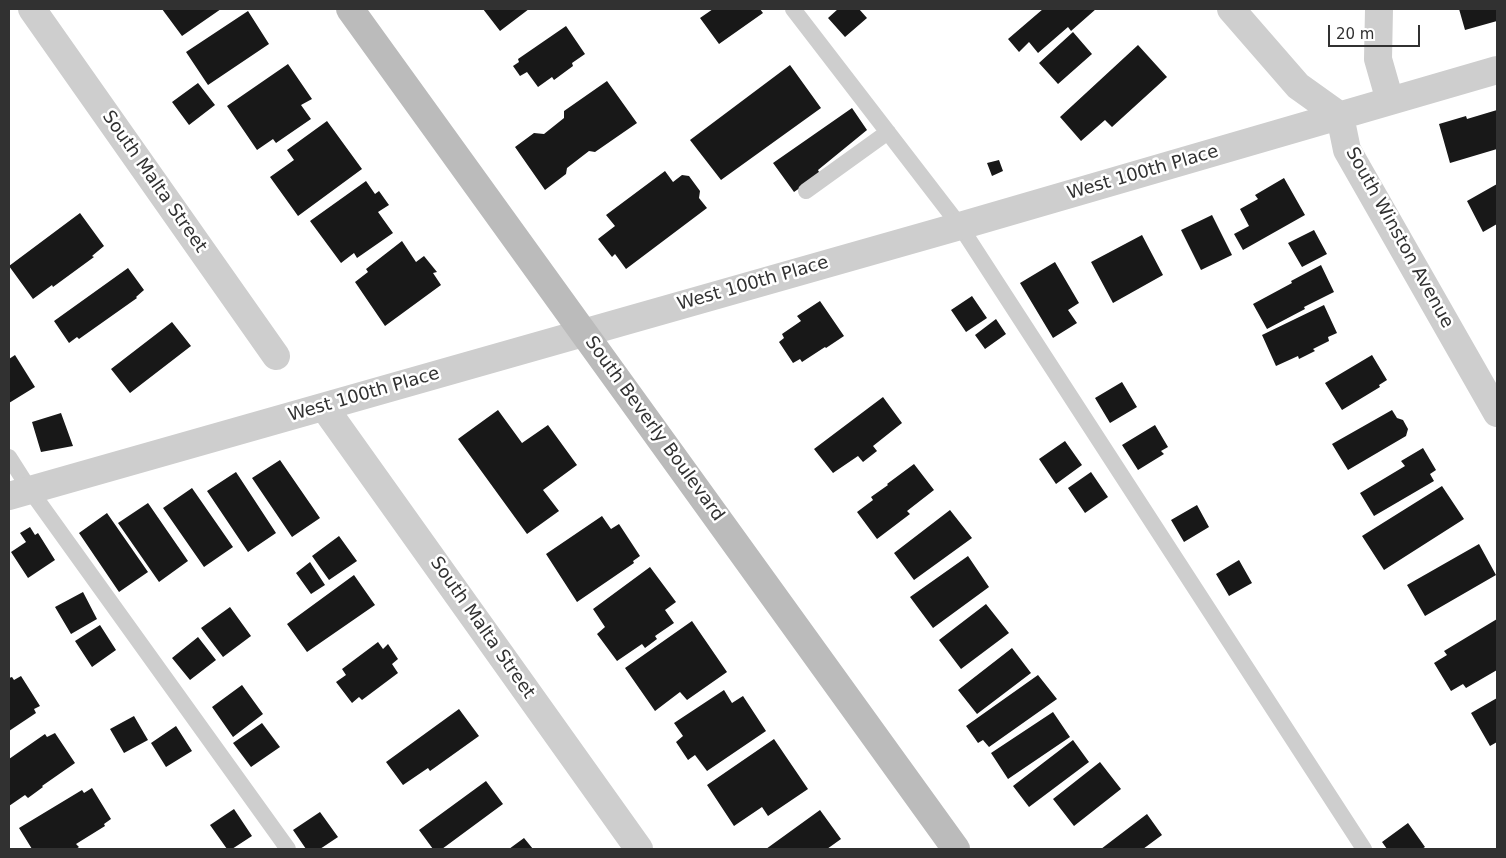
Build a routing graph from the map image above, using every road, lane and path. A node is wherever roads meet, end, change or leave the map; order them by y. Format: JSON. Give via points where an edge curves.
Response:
{"nodes":[{"id":1,"x":32,"y":9,"type":"edge"},
{"id":2,"x":350,"y":9,"type":"edge"},
{"id":3,"x":793,"y":9,"type":"edge"},
{"id":4,"x":1231,"y":9,"type":"edge"},
{"id":5,"x":1379,"y":9,"type":"edge"},
{"id":6,"x":1497,"y":70,"type":"edge"},
{"id":7,"x":1390,"y":101,"type":"junction"},
{"id":8,"x":1340,"y":116,"type":"junction"},
{"id":9,"x":888,"y":132,"type":"junction"},
{"id":10,"x":806,"y":191,"type":"dead end"},
{"id":11,"x":960,"y":226,"type":"junction"},
{"id":12,"x":584,"y":332,"type":"junction"},
{"id":13,"x":276,"y":356,"type":"dead end"},
{"id":14,"x":324,"y":407,"type":"junction"},
{"id":15,"x":1497,"y":413,"type":"edge"},
{"id":16,"x":9,"y":457,"type":"edge"},
{"id":17,"x":19,"y":493,"type":"edge"},
{"id":18,"x":288,"y":849,"type":"edge"},
{"id":19,"x":639,"y":849,"type":"edge"},
{"id":20,"x":956,"y":849,"type":"edge"},
{"id":21,"x":1364,"y":849,"type":"edge"}],
"edges":[{"from":1,"to":13,"type":"street","name":"South Malta Street"},
{"from":2,"to":12,"type":"main road","name":"South Beverly Boulevard"},
{"from":3,"to":9,"type":"lane"},
{"from":4,"to":8,"type":"street","via":[[1298,86]]},
{"from":5,"to":7,"type":"street","via":[[1378,59]]},
{"from":6,"to":7,"type":"street","name":"West 100th Place"},
{"from":7,"to":8,"type":"street","name":"West 100th Place"},
{"from":8,"to":11,"type":"street","name":"West 100th Place"},
{"from":8,"to":15,"type":"street","name":"South Winston Avenue","via":[[1347,150]]},
{"from":9,"to":10,"type":"lane"},
{"from":9,"to":11,"type":"lane"},
{"from":11,"to":12,"type":"street","name":"West 100th Place"},
{"from":11,"to":21,"type":"lane"},
{"from":12,"to":14,"type":"street","name":"West 100th Place"},
{"from":12,"to":20,"type":"main road","name":"South Beverly Boulevard"},
{"from":14,"to":17,"type":"street","name":"West 100th Place"},
{"from":14,"to":19,"type":"street","name":"South Malta Street"},
{"from":16,"to":17,"type":"lane"},
{"from":17,"to":18,"type":"lane"}]}
